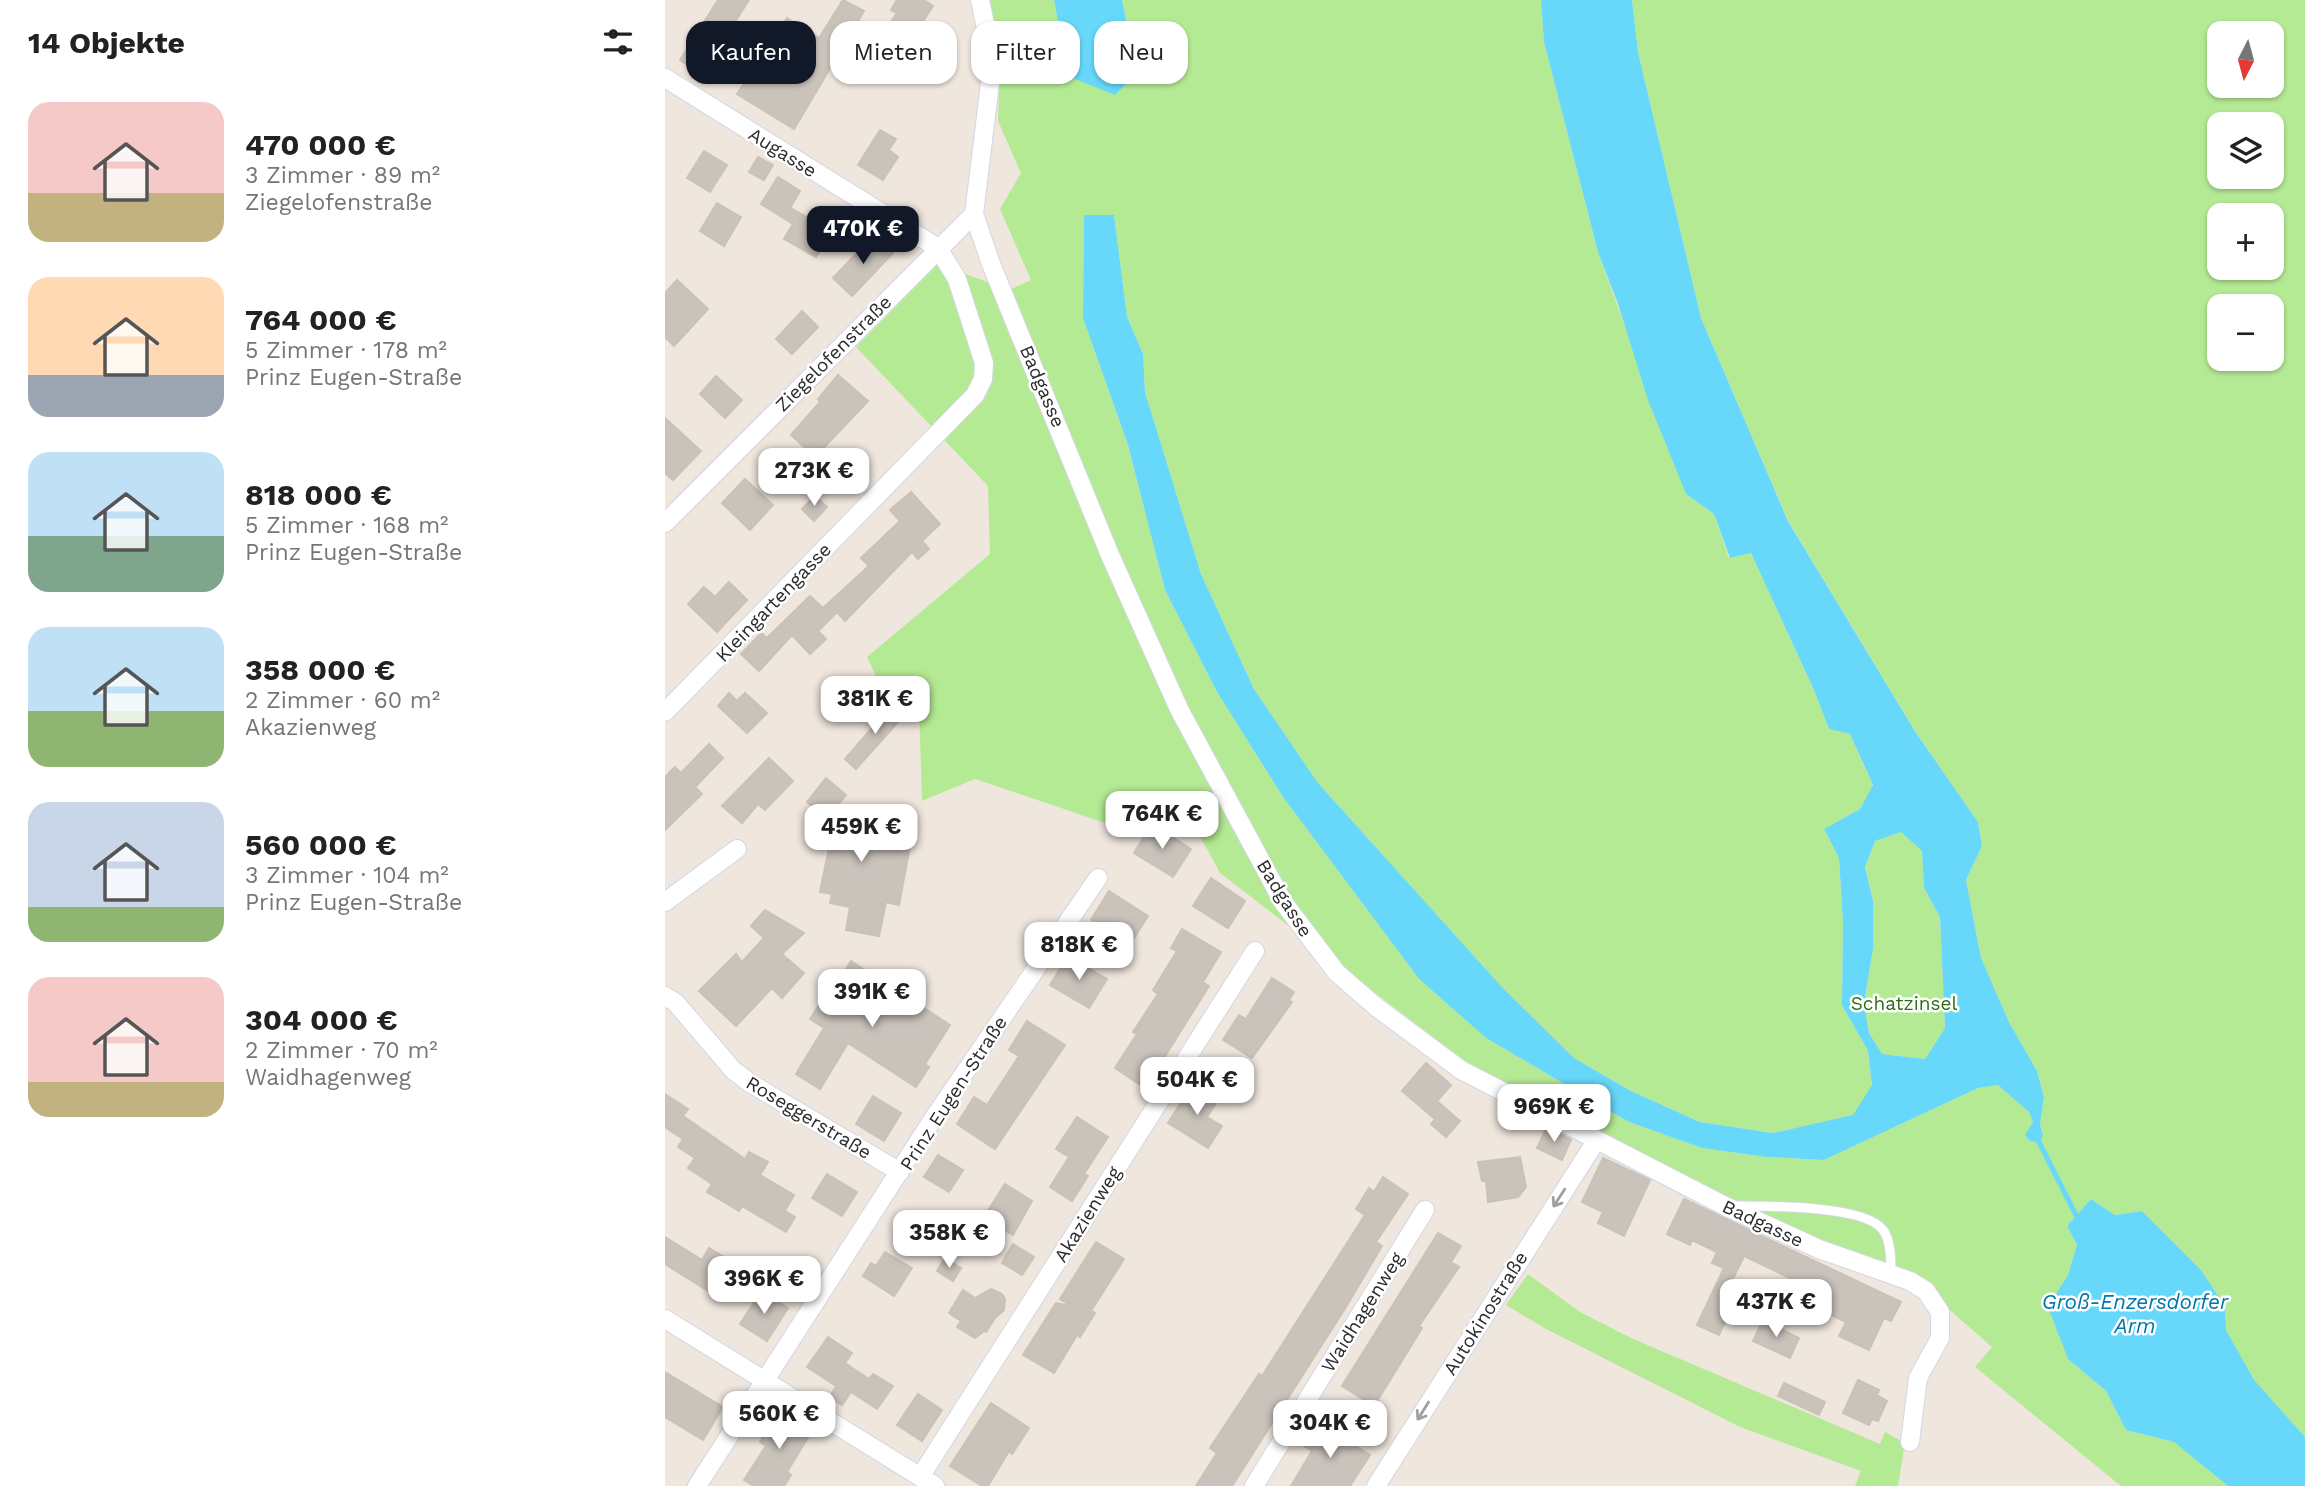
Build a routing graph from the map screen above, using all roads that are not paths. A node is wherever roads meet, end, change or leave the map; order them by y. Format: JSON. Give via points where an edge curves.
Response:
{"nodes":[{"id":1,"x":981,"y":0,"type":"edge"},
{"id":2,"x":665,"y":78,"type":"edge"},
{"id":3,"x":974,"y":214,"type":"junction"},
{"id":4,"x":938,"y":248,"type":"junction"},
{"id":5,"x":665,"y":523,"type":"edge"},
{"id":6,"x":665,"y":712,"type":"edge"},
{"id":7,"x":737,"y":849,"type":"dead end"},
{"id":8,"x":1098,"y":878,"type":"dead end"},
{"id":9,"x":665,"y":902,"type":"edge"},
{"id":10,"x":1255,"y":951,"type":"dead end"},
{"id":11,"x":665,"y":996,"type":"edge"},
{"id":12,"x":1596,"y":1141,"type":"junction"},
{"id":13,"x":900,"y":1172,"type":"junction"},
{"id":14,"x":1725,"y":1206,"type":"junction"},
{"id":15,"x":1425,"y":1210,"type":"dead end"},
{"id":16,"x":1891,"y":1273,"type":"junction"},
{"id":17,"x":665,"y":1319,"type":"edge"},
{"id":18,"x":763,"y":1381,"type":"junction"},
{"id":19,"x":1910,"y":1442,"type":"dead end"},
{"id":20,"x":927,"y":1481,"type":"edge"},
{"id":21,"x":697,"y":1486,"type":"edge"},
{"id":22,"x":1254,"y":1486,"type":"edge"},
{"id":23,"x":1376,"y":1486,"type":"edge"}],
"edges":[{"from":1,"to":3,"type":"street","name":"Badgasse","via":[[991,75]]},
{"from":2,"to":4,"type":"street","name":"Augasse"},
{"from":3,"to":4,"type":"street","name":"Ziegelofenstraße"},
{"from":3,"to":12,"type":"street","name":"Badgasse","via":[[1110,555],[1179,709],[1283,902],[1338,973],[1375,1006],[1461,1070]]},
{"from":4,"to":5,"type":"street","name":"Ziegelofenstraße"},
{"from":4,"to":6,"type":"street","name":"Kleingartengasse","via":[[957,279],[984,363],[975,395]]},
{"from":7,"to":9,"type":"street"},
{"from":8,"to":13,"type":"street","name":"Prinz Eugen-Straße"},
{"from":10,"to":20,"type":"street","name":"Akazienweg"},
{"from":11,"to":13,"type":"street","name":"Roseggerstraße","via":[[750,1083]]},
{"from":12,"to":14,"type":"street","name":"Badgasse"},
{"from":12,"to":23,"type":"street","name":"Autokinostraße","one_way":true},
{"from":13,"to":18,"type":"street","name":"Prinz Eugen-Straße"},
{"from":14,"to":16,"type":"street","name":"Badgasse","via":[[1819,1249]]},
{"from":14,"to":16,"type":"lane","via":[[1862,1215],[1883,1230]]},
{"from":15,"to":22,"type":"street","name":"Waidhagenweg"},
{"from":16,"to":19,"type":"street","name":"Badgasse","via":[[1926,1292],[1940,1312],[1940,1338],[1918,1378]]},
{"from":17,"to":18,"type":"street"},
{"from":18,"to":20,"type":"street"},
{"from":18,"to":21,"type":"street","name":"Prinz Eugen-Straße"}]}
